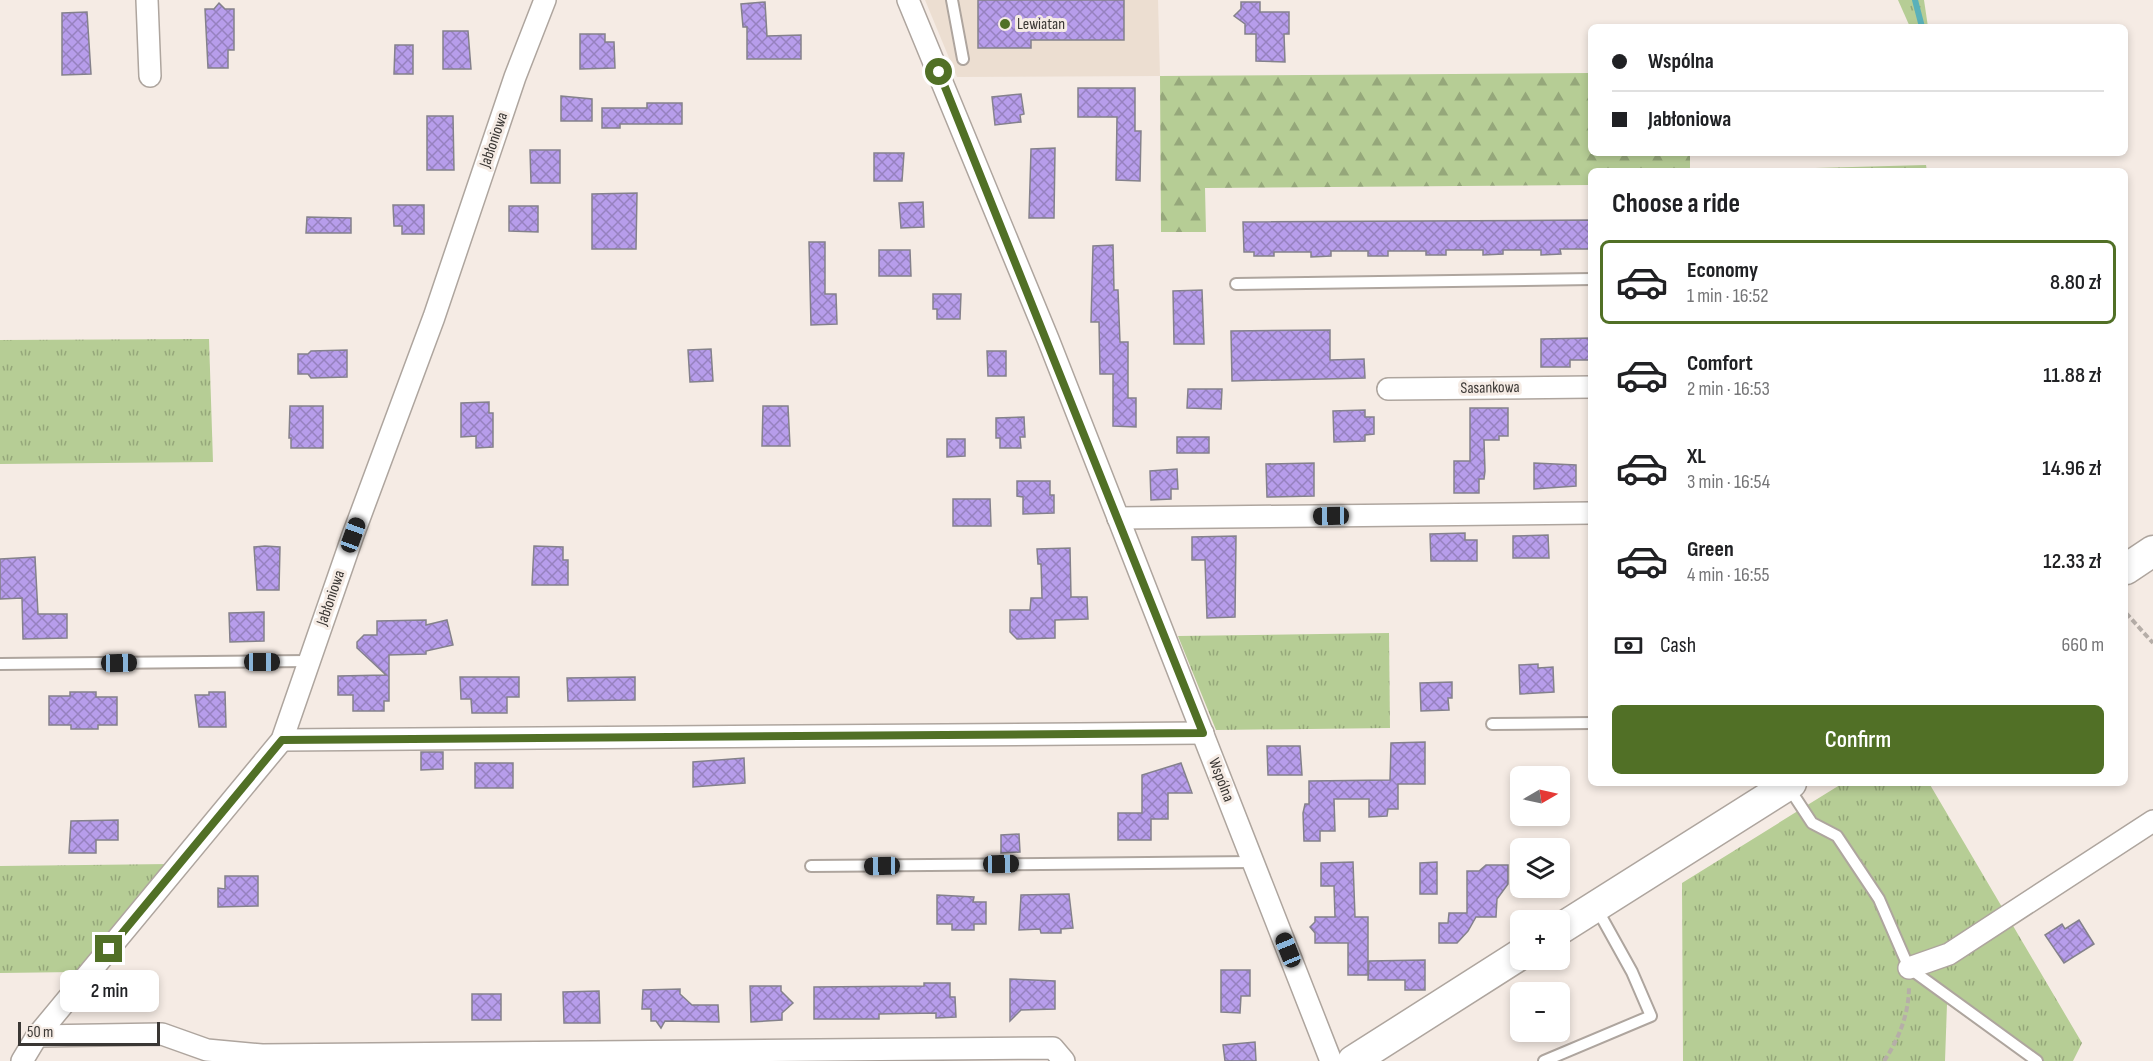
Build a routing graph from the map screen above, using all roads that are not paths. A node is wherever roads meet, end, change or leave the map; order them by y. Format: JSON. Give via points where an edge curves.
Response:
{"nodes":[{"id":1,"x":147,"y":0,"type":"edge"},
{"id":2,"x":545,"y":0,"type":"edge"},
{"id":3,"x":908,"y":0,"type":"edge"},
{"id":4,"x":952,"y":0,"type":"edge"},
{"id":5,"x":963,"y":59,"type":"dead end"},
{"id":6,"x":150,"y":76,"type":"dead end"},
{"id":7,"x":1588,"y":279,"type":"edge"},
{"id":8,"x":1236,"y":284,"type":"dead end"},
{"id":9,"x":1588,"y":387,"type":"edge"},
{"id":10,"x":1388,"y":389,"type":"dead end"},
{"id":11,"x":1588,"y":513,"type":"edge"},
{"id":12,"x":1118,"y":518,"type":"junction"},
{"id":13,"x":2153,"y":551,"type":"edge"},
{"id":14,"x":2128,"y":567,"type":"edge"},
{"id":15,"x":309,"y":661,"type":"junction"},
{"id":16,"x":0,"y":664,"type":"edge"},
{"id":17,"x":1588,"y":723,"type":"edge"},
{"id":18,"x":1492,"y":724,"type":"dead end"},
{"id":19,"x":1203,"y":733,"type":"junction"},
{"id":20,"x":282,"y":740,"type":"junction"},
{"id":21,"x":1786,"y":786,"type":"edge"},
{"id":22,"x":1790,"y":786,"type":"edge"},
{"id":23,"x":2153,"y":821,"type":"edge"},
{"id":24,"x":1253,"y":862,"type":"junction"},
{"id":25,"x":811,"y":866,"type":"dead end"},
{"id":26,"x":1596,"y":906,"type":"junction"},
{"id":27,"x":1570,"y":923,"type":"edge"},
{"id":28,"x":1510,"y":961,"type":"edge"},
{"id":29,"x":1909,"y":968,"type":"junction"},
{"id":30,"x":37,"y":1036,"type":"junction"},
{"id":31,"x":22,"y":1061,"type":"edge"},
{"id":32,"x":1065,"y":1061,"type":"edge"},
{"id":33,"x":1331,"y":1061,"type":"edge"},
{"id":34,"x":1353,"y":1061,"type":"edge"},
{"id":35,"x":1544,"y":1061,"type":"edge"},
{"id":36,"x":2037,"y":1061,"type":"edge"}],
"edges":[{"from":1,"to":6,"type":"street"},
{"from":2,"to":15,"type":"street","name":"Jabłoniowa"},
{"from":3,"to":12,"type":"street","name":"Wspólna"},
{"from":4,"to":5,"type":"lane"},
{"from":7,"to":8,"type":"lane"},
{"from":9,"to":10,"type":"street","name":"Sasankowa"},
{"from":11,"to":12,"type":"street"},
{"from":12,"to":19,"type":"street","name":"Wspólna"},
{"from":13,"to":14,"type":"street"},
{"from":15,"to":16,"type":"lane"},
{"from":15,"to":20,"type":"street","name":"Jabłoniowa"},
{"from":17,"to":18,"type":"lane"},
{"from":19,"to":20,"type":"street"},
{"from":19,"to":24,"type":"street","name":"Wspólna"},
{"from":20,"to":30,"type":"street","name":"Jabłoniowa"},
{"from":21,"to":26,"type":"street"},
{"from":22,"to":29,"type":"lane","via":[[1812,823],[1837,836],[1879,899]]},
{"from":23,"to":29,"type":"street","via":[[1949,954]]},
{"from":24,"to":25,"type":"lane"},
{"from":24,"to":33,"type":"street","name":"Wspólna"},
{"from":26,"to":27,"type":"street"},
{"from":26,"to":35,"type":"lane","via":[[1651,1016]]},
{"from":28,"to":34,"type":"street"},
{"from":29,"to":36,"type":"lane"},
{"from":30,"to":31,"type":"street","name":"Jabłoniowa"},
{"from":30,"to":32,"type":"street","via":[[162,1034],[207,1050],[262,1055],[1053,1048]]}]}
